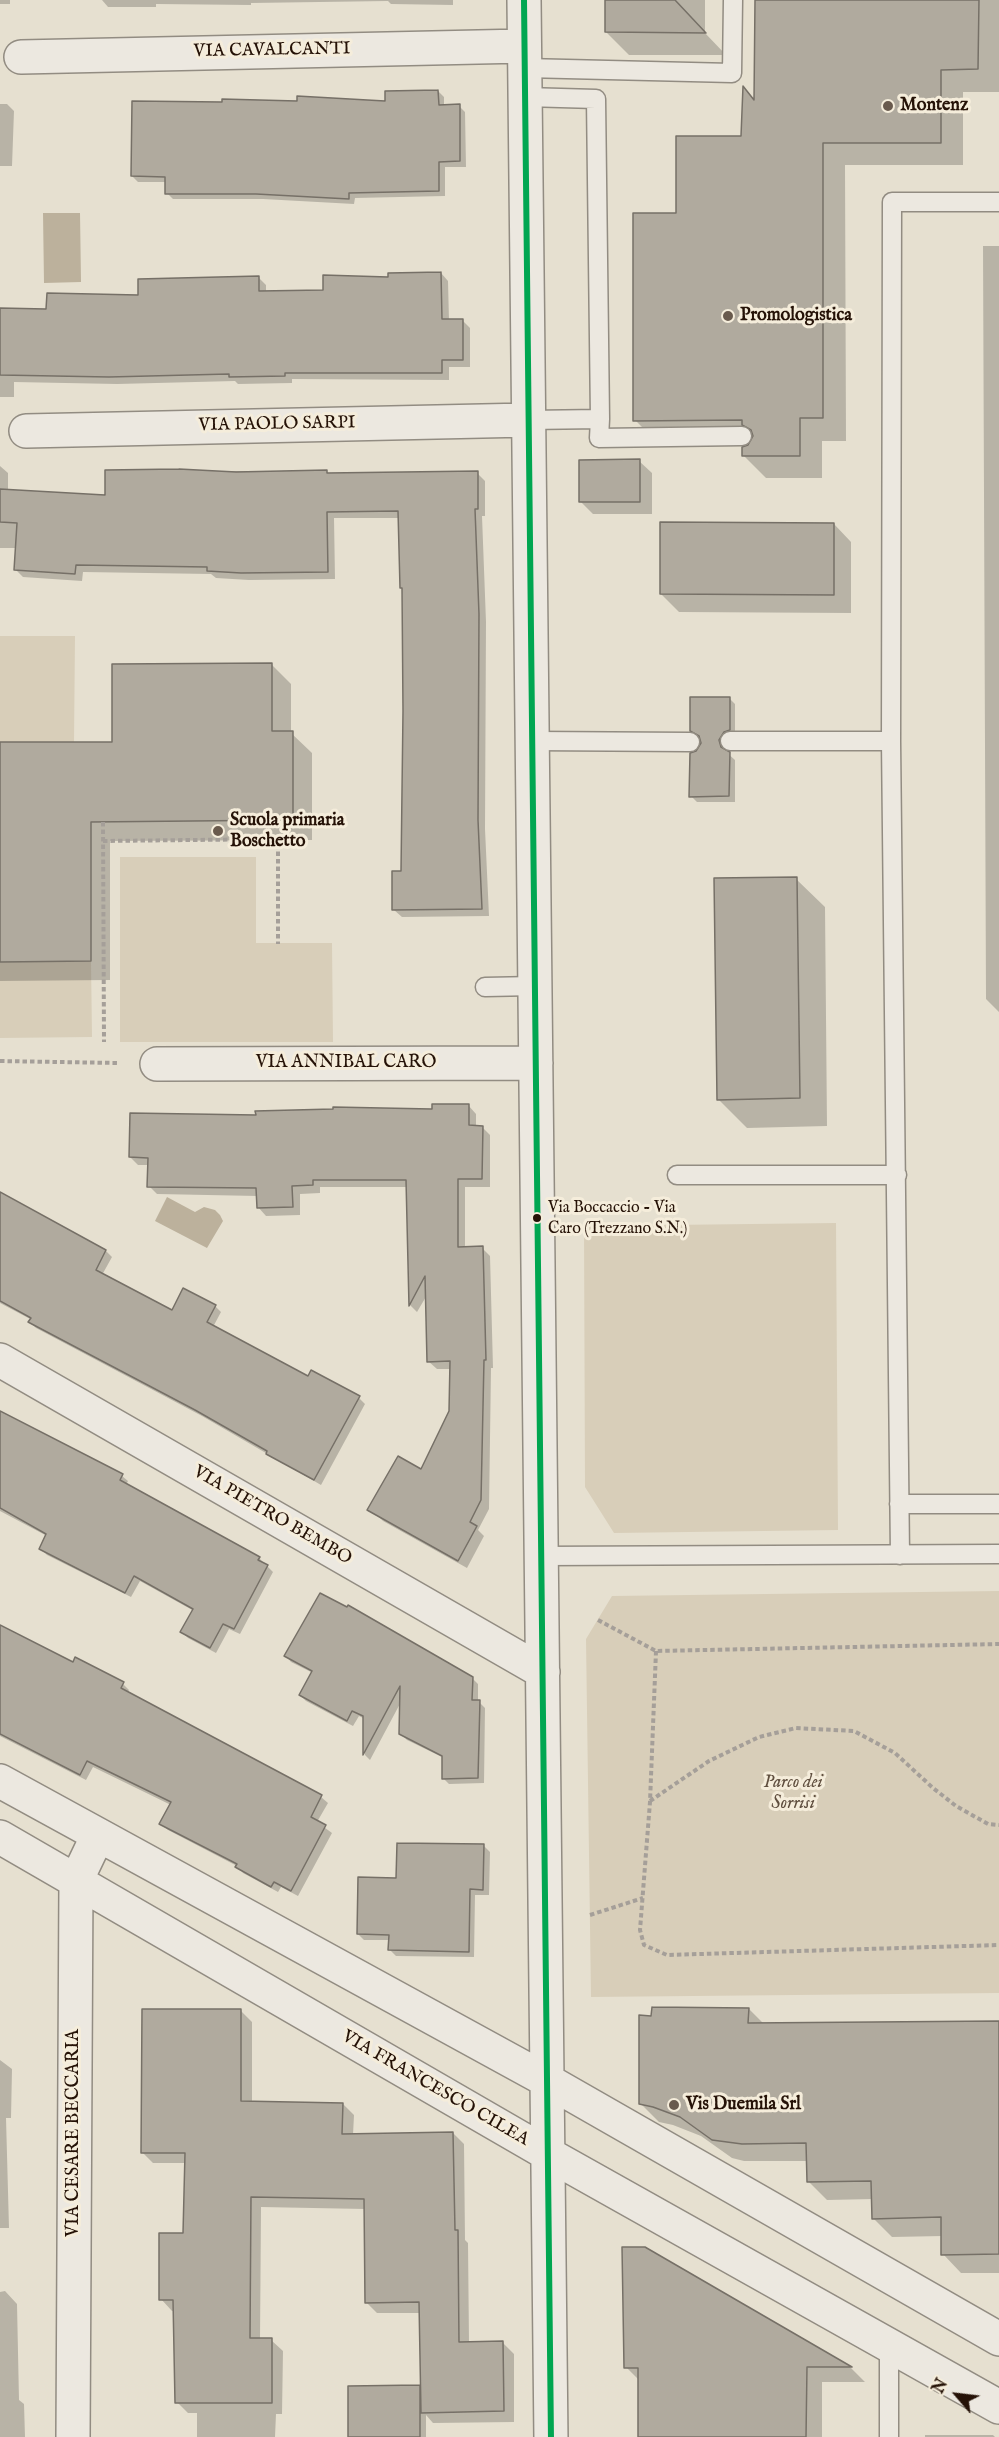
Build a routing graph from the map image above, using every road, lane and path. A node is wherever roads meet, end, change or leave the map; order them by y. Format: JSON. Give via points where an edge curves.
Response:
{"nodes":[{"id":1,"x":524,"y":0,"type":"edge"},
{"id":2,"x":733,"y":0,"type":"edge"},
{"id":3,"x":21,"y":57,"type":"dead end"},
{"id":4,"x":525,"y":70,"type":"junction"},
{"id":5,"x":999,"y":202,"type":"edge"},
{"id":6,"x":600,"y":419,"type":"junction"},
{"id":7,"x":528,"y":420,"type":"junction"},
{"id":8,"x":26,"y":430,"type":"dead end"},
{"id":9,"x":742,"y":436,"type":"dead end"},
{"id":10,"x":532,"y":741,"type":"junction"},
{"id":11,"x":730,"y":741,"type":"dead end"},
{"id":12,"x":891,"y":741,"type":"junction"},
{"id":13,"x":690,"y":742,"type":"dead end"},
{"id":14,"x":103,"y":822,"type":"dead end"},
{"id":15,"x":103,"y":841,"type":"junction"},
{"id":16,"x":278,"y":944,"type":"dead end"},
{"id":17,"x":535,"y":986,"type":"junction"},
{"id":18,"x":485,"y":987,"type":"dead end"},
{"id":19,"x":104,"y":1042,"type":"dead end"},
{"id":20,"x":0,"y":1060,"type":"edge"},
{"id":21,"x":536,"y":1063,"type":"junction"},
{"id":22,"x":157,"y":1064,"type":"joint"},
{"id":23,"x":677,"y":1175,"type":"dead end"},
{"id":24,"x":897,"y":1175,"type":"junction"},
{"id":25,"x":0,"y":1360,"type":"edge"},
{"id":26,"x":899,"y":1504,"type":"junction"},
{"id":27,"x":999,"y":1504,"type":"edge"},
{"id":28,"x":999,"y":1554,"type":"edge"},
{"id":29,"x":900,"y":1555,"type":"junction"},
{"id":30,"x":542,"y":1556,"type":"junction"},
{"id":31,"x":598,"y":1620,"type":"dead end"},
{"id":32,"x":999,"y":1644,"type":"edge"},
{"id":33,"x":656,"y":1651,"type":"junction"},
{"id":34,"x":543,"y":1672,"type":"junction"},
{"id":35,"x":0,"y":1782,"type":"edge"},
{"id":36,"x":650,"y":1802,"type":"junction"},
{"id":37,"x":999,"y":1825,"type":"edge"},
{"id":38,"x":98,"y":1835,"type":"junction"},
{"id":39,"x":0,"y":1837,"type":"edge"},
{"id":40,"x":76,"y":1881,"type":"junction"},
{"id":41,"x":643,"y":1898,"type":"junction"},
{"id":42,"x":590,"y":1916,"type":"dead end"},
{"id":43,"x":999,"y":1945,"type":"edge"},
{"id":44,"x":548,"y":2081,"type":"junction"},
{"id":45,"x":548,"y":2154,"type":"junction"},
{"id":46,"x":999,"y":2339,"type":"edge"},
{"id":47,"x":889,"y":2344,"type":"junction"},
{"id":48,"x":999,"y":2407,"type":"edge"},
{"id":49,"x":73,"y":2437,"type":"edge"},
{"id":50,"x":551,"y":2437,"type":"edge"},
{"id":51,"x":889,"y":2437,"type":"edge"}],
"edges":[{"from":1,"to":4,"type":"street"},
{"from":2,"to":4,"type":"lane","via":[[732,73]]},
{"from":3,"to":4,"type":"street","name":"VIA CAVALCANTI"},
{"from":4,"to":6,"type":"lane","via":[[596,99]]},
{"from":4,"to":7,"type":"street"},
{"from":5,"to":12,"type":"lane","via":[[891,202]]},
{"from":6,"to":7,"type":"lane"},
{"from":6,"to":9,"type":"lane","via":[[600,438]]},
{"from":7,"to":8,"type":"street","name":"VIA PAOLO SARPI"},
{"from":7,"to":10,"type":"street"},
{"from":10,"to":13,"type":"lane"},
{"from":10,"to":17,"type":"street"},
{"from":11,"to":12,"type":"lane"},
{"from":12,"to":24,"type":"lane"},
{"from":14,"to":15,"type":"path"},
{"from":15,"to":16,"type":"path","via":[[278,839]]},
{"from":15,"to":19,"type":"path"},
{"from":17,"to":18,"type":"lane"},
{"from":17,"to":21,"type":"street"},
{"from":20,"to":22,"type":"path"},
{"from":21,"to":22,"type":"street","name":"VIA ANNIBAL CARO"},
{"from":21,"to":30,"type":"street"},
{"from":23,"to":24,"type":"lane"},
{"from":24,"to":26,"type":"lane"},
{"from":25,"to":34,"type":"street","name":"VIA PIETRO BEMBO"},
{"from":26,"to":27,"type":"lane"},
{"from":26,"to":29,"type":"lane"},
{"from":28,"to":29,"type":"lane"},
{"from":29,"to":30,"type":"lane"},
{"from":30,"to":34,"type":"street"},
{"from":31,"to":33,"type":"path"},
{"from":32,"to":33,"type":"path"},
{"from":33,"to":36,"type":"path"},
{"from":34,"to":44,"type":"street"},
{"from":35,"to":38,"type":"street"},
{"from":36,"to":37,"type":"path","via":[[709,1761],[759,1737],[796,1728],[854,1731],[895,1753],[956,1806],[988,1824]]},
{"from":36,"to":41,"type":"path"},
{"from":38,"to":40,"type":"street","name":"VIA CESARE BECCARIA"},
{"from":38,"to":44,"type":"street"},
{"from":39,"to":40,"type":"street","name":"VIA FRANCESCO CILEA"},
{"from":40,"to":45,"type":"street","name":"VIA FRANCESCO CILEA"},
{"from":40,"to":49,"type":"street","name":"VIA CESARE BECCARIA"},
{"from":41,"to":42,"type":"path"},
{"from":41,"to":43,"type":"path","via":[[640,1930],[644,1945],[668,1955]]},
{"from":44,"to":45,"type":"street"},
{"from":44,"to":46,"type":"street"},
{"from":45,"to":47,"type":"street","name":"VIA FRANCESCO CILEA"},
{"from":45,"to":50,"type":"street"},
{"from":47,"to":48,"type":"street","name":"VIA FRANCESCO CILEA"},
{"from":47,"to":51,"type":"lane"}]}
